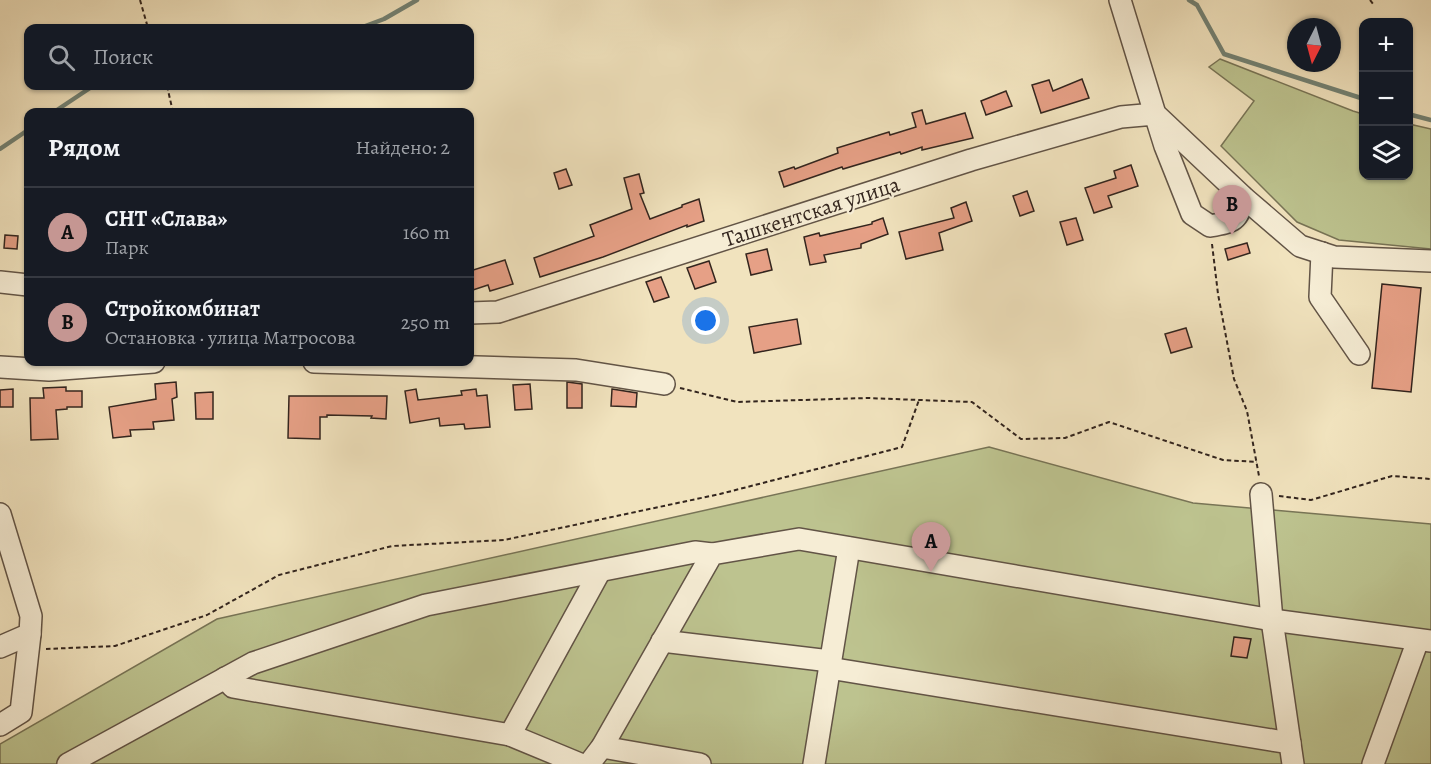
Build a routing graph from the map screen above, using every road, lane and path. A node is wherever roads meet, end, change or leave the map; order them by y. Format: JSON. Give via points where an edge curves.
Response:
{"nodes":[{"id":1,"x":140,"y":0,"type":"edge"},
{"id":2,"x":1120,"y":0,"type":"edge"},
{"id":3,"x":1370,"y":0,"type":"edge"},
{"id":4,"x":1374,"y":5,"type":"dead end"},
{"id":5,"x":147,"y":24,"type":"edge"},
{"id":6,"x":168,"y":90,"type":"edge"},
{"id":7,"x":172,"y":108,"type":"edge"},
{"id":8,"x":1155,"y":114,"type":"junction"},
{"id":9,"x":1244,"y":197,"type":"junction"},
{"id":10,"x":1210,"y":226,"type":"junction"},
{"id":11,"x":1322,"y":253,"type":"junction"},
{"id":12,"x":1431,"y":261,"type":"edge"},
{"id":13,"x":0,"y":282,"type":"edge"},
{"id":14,"x":24,"y":285,"type":"edge"},
{"id":15,"x":474,"y":313,"type":"edge"},
{"id":16,"x":1359,"y":354,"type":"dead end"},
{"id":17,"x":0,"y":366,"type":"edge"},
{"id":18,"x":102,"y":366,"type":"edge"},
{"id":19,"x":445,"y":366,"type":"edge"},
{"id":20,"x":664,"y":384,"type":"joint"},
{"id":21,"x":919,"y":400,"type":"junction"},
{"id":22,"x":1257,"y":462,"type":"junction"},
{"id":23,"x":1431,"y":479,"type":"edge"},
{"id":24,"x":1261,"y":494,"type":"junction"},
{"id":25,"x":0,"y":514,"type":"edge"},
{"id":26,"x":849,"y":548,"type":"junction"},
{"id":27,"x":712,"y":554,"type":"junction"},
{"id":28,"x":600,"y":571,"type":"junction"},
{"id":29,"x":1272,"y":621,"type":"junction"},
{"id":30,"x":30,"y":633,"type":"junction"},
{"id":31,"x":662,"y":641,"type":"junction"},
{"id":32,"x":1424,"y":641,"type":"edge"},
{"id":33,"x":0,"y":647,"type":"edge"},
{"id":34,"x":830,"y":665,"type":"junction"},
{"id":35,"x":225,"y":678,"type":"junction"},
{"id":36,"x":0,"y":725,"type":"edge"},
{"id":37,"x":510,"y":735,"type":"junction"},
{"id":38,"x":602,"y":747,"type":"junction"},
{"id":39,"x":1292,"y":754,"type":"edge"},
{"id":40,"x":68,"y":764,"type":"edge"},
{"id":41,"x":580,"y":764,"type":"edge"},
{"id":42,"x":589,"y":764,"type":"edge"},
{"id":43,"x":700,"y":764,"type":"edge"},
{"id":44,"x":814,"y":764,"type":"edge"},
{"id":45,"x":1373,"y":764,"type":"edge"}],
"edges":[{"from":1,"to":5,"type":"path"},
{"from":2,"to":8,"type":"street"},
{"from":3,"to":4,"type":"path"},
{"from":6,"to":7,"type":"path"},
{"from":8,"to":9,"type":"street"},
{"from":8,"to":10,"type":"street","via":[[1192,214]]},
{"from":8,"to":15,"type":"street","name":"Ташкентская улица","via":[[1121,117],[971,160],[498,312]]},
{"from":9,"to":10,"type":"street","via":[[1240,213],[1229,223]]},
{"from":9,"to":11,"type":"street","via":[[1300,246]]},
{"from":10,"to":22,"type":"path","via":[[1234,379],[1246,411]]},
{"from":11,"to":12,"type":"street","via":[[1334,257]]},
{"from":11,"to":16,"type":"street","via":[[1320,297]]},
{"from":13,"to":14,"type":"street"},
{"from":17,"to":18,"type":"street","via":[[49,370]]},
{"from":19,"to":20,"type":"street","via":[[576,370]]},
{"from":20,"to":21,"type":"path","via":[[737,402]]},
{"from":21,"to":22,"type":"path","via":[[972,402],[1021,439],[1065,438],[1109,422],[1223,460]]},
{"from":21,"to":30,"type":"path","via":[[902,447],[720,494],[504,540],[392,546],[279,575],[207,615],[115,646]]},
{"from":22,"to":24,"type":"path"},
{"from":23,"to":24,"type":"path","via":[[1392,476],[1311,500]]},
{"from":24,"to":29,"type":"street"},
{"from":25,"to":30,"type":"street"},
{"from":26,"to":27,"type":"street","via":[[799,539]]},
{"from":26,"to":29,"type":"street"},
{"from":26,"to":34,"type":"street"},
{"from":27,"to":28,"type":"street","via":[[696,552]]},
{"from":27,"to":31,"type":"street"},
{"from":28,"to":35,"type":"street","via":[[426,604],[253,663]]},
{"from":28,"to":37,"type":"street"},
{"from":29,"to":32,"type":"street"},
{"from":29,"to":39,"type":"street"},
{"from":30,"to":33,"type":"street"},
{"from":30,"to":36,"type":"street","via":[[21,712]]},
{"from":31,"to":34,"type":"street"},
{"from":31,"to":38,"type":"street"},
{"from":32,"to":45,"type":"street"},
{"from":34,"to":39,"type":"street"},
{"from":34,"to":44,"type":"street"},
{"from":35,"to":37,"type":"street","via":[[233,687]]},
{"from":35,"to":40,"type":"street"},
{"from":37,"to":41,"type":"street"},
{"from":38,"to":42,"type":"street"},
{"from":38,"to":43,"type":"street"}]}
